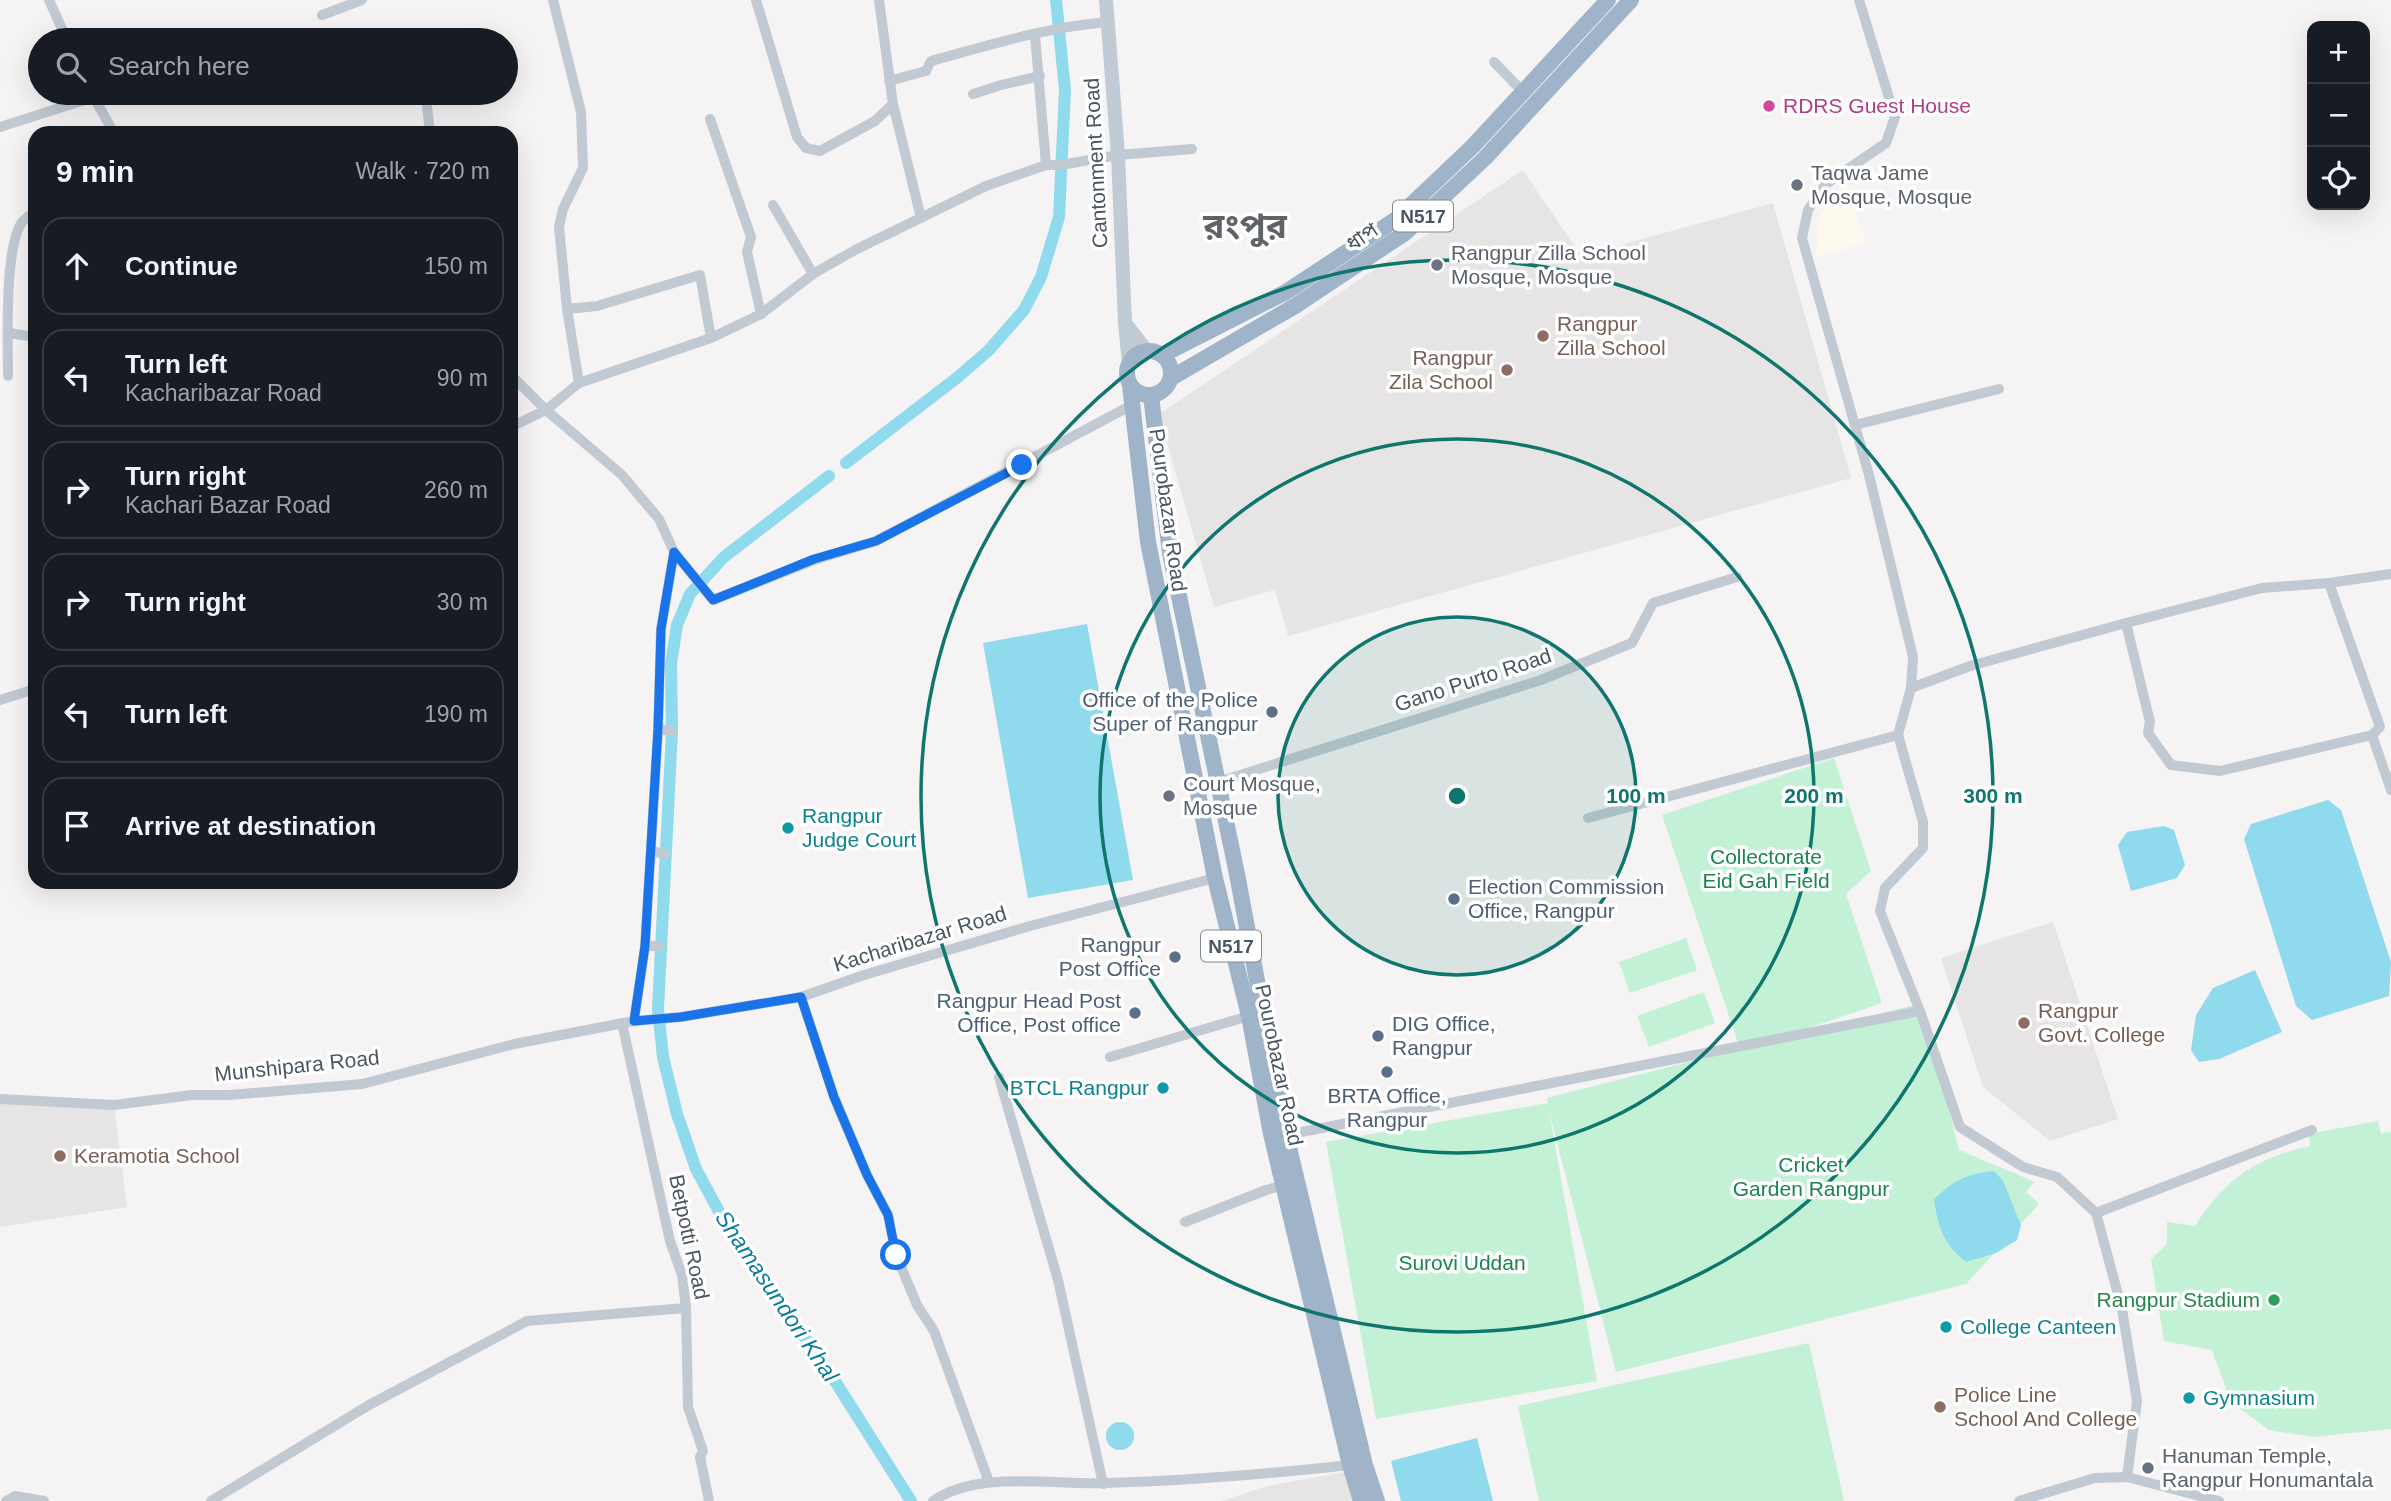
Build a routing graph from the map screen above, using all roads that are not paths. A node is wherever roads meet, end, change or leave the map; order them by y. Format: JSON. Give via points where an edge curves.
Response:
{"nodes":[{"id":1,"x":49,"y":0,"type":"edge"},
{"id":2,"x":362,"y":0,"type":"edge"},
{"id":3,"x":553,"y":0,"type":"edge"},
{"id":4,"x":757,"y":0,"type":"edge"},
{"id":5,"x":879,"y":0,"type":"edge"},
{"id":6,"x":1106,"y":0,"type":"edge"},
{"id":7,"x":1608,"y":0,"type":"edge"},
{"id":8,"x":1631,"y":0,"type":"edge"},
{"id":9,"x":1859,"y":0,"type":"edge"},
{"id":10,"x":321,"y":15,"type":"dead end"},
{"id":11,"x":1107,"y":22,"type":"junction"},
{"id":12,"x":61,"y":28,"type":"edge"},
{"id":13,"x":1035,"y":35,"type":"junction"},
{"id":14,"x":1494,"y":62,"type":"dead end"},
{"id":15,"x":1040,"y":76,"type":"junction"},
{"id":16,"x":889,"y":81,"type":"junction"},
{"id":17,"x":1523,"y":92,"type":"junction"},
{"id":18,"x":973,"y":94,"type":"dead end"},
{"id":19,"x":893,"y":104,"type":"junction"},
{"id":20,"x":1535,"y":104,"type":"junction"},
{"id":21,"x":64,"y":105,"type":"edge"},
{"id":22,"x":99,"y":105,"type":"edge"},
{"id":23,"x":427,"y":105,"type":"edge"},
{"id":24,"x":710,"y":119,"type":"dead end"},
{"id":25,"x":110,"y":126,"type":"edge"},
{"id":26,"x":429,"y":126,"type":"edge"},
{"id":27,"x":0,"y":127,"type":"edge"},
{"id":28,"x":1192,"y":149,"type":"dead end"},
{"id":29,"x":1118,"y":155,"type":"junction"},
{"id":30,"x":1045,"y":164,"type":"junction"},
{"id":31,"x":773,"y":205,"type":"dead end"},
{"id":32,"x":28,"y":217,"type":"edge"},
{"id":33,"x":921,"y":218,"type":"junction"},
{"id":34,"x":813,"y":274,"type":"junction"},
{"id":35,"x":567,"y":309,"type":"junction"},
{"id":36,"x":761,"y":314,"type":"junction"},
{"id":37,"x":1125,"y":323,"type":"junction"},
{"id":38,"x":9,"y":333,"type":"junction"},
{"id":39,"x":28,"y":336,"type":"edge"},
{"id":40,"x":711,"y":338,"type":"junction"},
{"id":41,"x":1154,"y":353,"type":"junction"},
{"id":42,"x":1129,"y":363,"type":"junction"},
{"id":43,"x":8,"y":376,"type":"dead end"},
{"id":44,"x":1171,"y":378,"type":"junction"},
{"id":45,"x":518,"y":382,"type":"edge"},
{"id":46,"x":579,"y":383,"type":"junction"},
{"id":47,"x":1130,"y":385,"type":"junction"},
{"id":48,"x":1999,"y":389,"type":"dead end"},
{"id":49,"x":565,"y":392,"type":"junction"},
{"id":50,"x":1151,"y":396,"type":"junction"},
{"id":51,"x":537,"y":402,"type":"junction"},
{"id":52,"x":1132,"y":405,"type":"junction"},
{"id":53,"x":546,"y":410,"type":"junction"},
{"id":54,"x":518,"y":424,"type":"edge"},
{"id":55,"x":1855,"y":425,"type":"junction"},
{"id":56,"x":674,"y":552,"type":"junction"},
{"id":57,"x":2391,"y":574,"type":"edge"},
{"id":58,"x":1737,"y":577,"type":"dead end"},
{"id":59,"x":2329,"y":583,"type":"junction"},
{"id":60,"x":2126,"y":623,"type":"junction"},
{"id":61,"x":1911,"y":688,"type":"junction"},
{"id":62,"x":28,"y":691,"type":"edge"},
{"id":63,"x":0,"y":700,"type":"edge"},
{"id":64,"x":658,"y":729,"type":"junction"},
{"id":65,"x":671,"y":731,"type":"dead end"},
{"id":66,"x":2372,"y":735,"type":"junction"},
{"id":67,"x":1899,"y":736,"type":"junction"},
{"id":68,"x":1218,"y":782,"type":"junction"},
{"id":69,"x":1196,"y":783,"type":"junction"},
{"id":70,"x":2391,"y":790,"type":"edge"},
{"id":71,"x":1588,"y":818,"type":"dead end"},
{"id":72,"x":651,"y":851,"type":"junction"},
{"id":73,"x":665,"y":853,"type":"dead end"},
{"id":74,"x":1215,"y":878,"type":"junction"},
{"id":75,"x":645,"y":946,"type":"junction"},
{"id":76,"x":660,"y":946,"type":"dead end"},
{"id":77,"x":801,"y":997,"type":"junction"},
{"id":78,"x":1920,"y":1011,"type":"junction"},
{"id":79,"x":1248,"y":1016,"type":"junction"},
{"id":80,"x":634,"y":1021,"type":"junction"},
{"id":81,"x":622,"y":1023,"type":"junction"},
{"id":82,"x":1110,"y":1057,"type":"dead end"},
{"id":83,"x":999,"y":1077,"type":"dead end"},
{"id":84,"x":0,"y":1099,"type":"edge"},
{"id":85,"x":2312,"y":1130,"type":"dead end"},
{"id":86,"x":1286,"y":1135,"type":"junction"},
{"id":87,"x":1284,"y":1185,"type":"junction"},
{"id":88,"x":2096,"y":1213,"type":"junction"},
{"id":89,"x":1185,"y":1222,"type":"dead end"},
{"id":90,"x":685,"y":1308,"type":"junction"},
{"id":91,"x":1350,"y":1465,"type":"junction"},
{"id":92,"x":2127,"y":1477,"type":"junction"},
{"id":93,"x":989,"y":1482,"type":"junction"},
{"id":94,"x":1103,"y":1484,"type":"junction"},
{"id":95,"x":6,"y":1501,"type":"edge"},
{"id":96,"x":44,"y":1501,"type":"edge"},
{"id":97,"x":211,"y":1501,"type":"edge"},
{"id":98,"x":709,"y":1501,"type":"edge"},
{"id":99,"x":933,"y":1501,"type":"edge"},
{"id":100,"x":1361,"y":1501,"type":"edge"},
{"id":101,"x":1377,"y":1501,"type":"edge"},
{"id":102,"x":2020,"y":1501,"type":"edge"},
{"id":103,"x":2219,"y":1501,"type":"edge"}],
"edges":[{"from":1,"to":12,"type":"street"},
{"from":2,"to":10,"type":"street"},
{"from":3,"to":35,"type":"street","via":[[581,112],[583,167],[559,227]]},
{"from":4,"to":19,"type":"street","via":[[797,137],[806,148],[820,151],[875,121]]},
{"from":5,"to":16,"type":"street"},
{"from":6,"to":11,"type":"main road","name":"Cantonment Road"},
{"from":7,"to":17,"type":"highway","name":"ধাপ","number":"N517"},
{"from":8,"to":20,"type":"highway","name":"ধাপ","number":"N517"},
{"from":9,"to":55,"type":"street","via":[[1895,117],[1886,143],[1826,184],[1808,210],[1802,238]]},
{"from":11,"to":13,"type":"street"},
{"from":11,"to":29,"type":"main road","name":"Cantonment Road"},
{"from":13,"to":15,"type":"street"},
{"from":13,"to":16,"type":"street","via":[[931,61],[926,71]]},
{"from":14,"to":17,"type":"street"},
{"from":15,"to":18,"type":"street"},
{"from":15,"to":30,"type":"street"},
{"from":16,"to":19,"type":"street"},
{"from":17,"to":20,"type":"street"},
{"from":17,"to":41,"type":"highway","name":"ধাপ","number":"N517","via":[[1395,220],[1286,292]]},
{"from":19,"to":33,"type":"street"},
{"from":20,"to":44,"type":"highway","name":"ধাপ","number":"N517","via":[[1405,233],[1295,306]]},
{"from":21,"to":27,"type":"street"},
{"from":22,"to":25,"type":"street"},
{"from":23,"to":26,"type":"street"},
{"from":24,"to":36,"type":"street","via":[[751,237],[747,252]]},
{"from":28,"to":29,"type":"street"},
{"from":29,"to":30,"type":"street"},
{"from":29,"to":37,"type":"main road","name":"Cantonment Road"},
{"from":30,"to":33,"type":"street"},
{"from":31,"to":34,"type":"street"},
{"from":32,"to":38,"type":"street","via":[[16,238],[8,293]]},
{"from":33,"to":34,"type":"street"},
{"from":34,"to":36,"type":"street"},
{"from":35,"to":40,"type":"street","via":[[597,306],[700,275]]},
{"from":35,"to":46,"type":"street"},
{"from":36,"to":40,"type":"street"},
{"from":37,"to":41,"type":"main road"},
{"from":37,"to":42,"type":"main road","name":"Cantonment Road"},
{"from":38,"to":39,"type":"street"},
{"from":38,"to":43,"type":"street"},
{"from":40,"to":46,"type":"street"},
{"from":41,"to":42,"type":"highway","name":"ধাপ","number":"N517","via":[[1140,353]]},
{"from":41,"to":44,"type":"highway","via":[[1171,369]]},
{"from":42,"to":47,"type":"highway","number":"N517"},
{"from":44,"to":50,"type":"highway","name":"ধাপ","number":"N517","via":[[1160,393]]},
{"from":45,"to":51,"type":"street"},
{"from":46,"to":49,"type":"street"},
{"from":47,"to":50,"type":"highway"},
{"from":47,"to":52,"type":"highway","name":"Pourobazar Road","number":"N517"},
{"from":48,"to":55,"type":"street"},
{"from":49,"to":51,"type":"street"},
{"from":49,"to":53,"type":"street"},
{"from":50,"to":68,"type":"highway","name":"Pourobazar Road","number":"N517","via":[[1170,553]]},
{"from":51,"to":53,"type":"street"},
{"from":52,"to":56,"type":"street","via":[[876,541],[814,559],[713,600]]},
{"from":52,"to":69,"type":"highway","name":"Pourobazar Road","number":"N517","via":[[1148,542]]},
{"from":53,"to":54,"type":"street"},
{"from":53,"to":56,"type":"street","via":[[622,475],[659,519]]},
{"from":55,"to":61,"type":"street","via":[[1913,657]]},
{"from":56,"to":64,"type":"street","via":[[661,629]]},
{"from":57,"to":59,"type":"street"},
{"from":58,"to":68,"type":"street","name":"Gano Purto Road","via":[[1653,603],[1632,643],[1541,680]]},
{"from":59,"to":60,"type":"street","via":[[2262,588]]},
{"from":59,"to":66,"type":"street","via":[[2380,727]]},
{"from":60,"to":61,"type":"street","via":[[1970,666]]},
{"from":60,"to":66,"type":"street","via":[[2150,722],[2148,733],[2171,765],[2220,771]]},
{"from":61,"to":67,"type":"street"},
{"from":62,"to":63,"type":"street"},
{"from":64,"to":65,"type":"street"},
{"from":64,"to":72,"type":"street"},
{"from":66,"to":70,"type":"street"},
{"from":67,"to":71,"type":"street"},
{"from":67,"to":78,"type":"street","via":[[1923,822],[1923,848],[1885,888],[1880,911]]},
{"from":68,"to":69,"type":"street","name":"Gano Purto Road"},
{"from":68,"to":86,"type":"highway","name":"Pourobazar Road","number":"N517"},
{"from":69,"to":74,"type":"highway","name":"Pourobazar Road","number":"N517"},
{"from":72,"to":73,"type":"street"},
{"from":72,"to":75,"type":"street"},
{"from":74,"to":77,"type":"street","name":"Kacharibazar Road","via":[[1030,926]]},
{"from":74,"to":79,"type":"highway","name":"Pourobazar Road","number":"N517"},
{"from":75,"to":76,"type":"street"},
{"from":75,"to":80,"type":"street"},
{"from":77,"to":80,"type":"street","name":"Kacharibazar Road"},
{"from":77,"to":93,"type":"street","via":[[834,1097],[888,1215],[896,1255],[917,1305],[934,1331]]},
{"from":78,"to":86,"type":"street"},
{"from":78,"to":88,"type":"street","via":[[1961,1127],[2023,1167],[2057,1177]]},
{"from":79,"to":82,"type":"street"},
{"from":79,"to":87,"type":"highway","name":"Pourobazar Road","number":"N517"},
{"from":80,"to":81,"type":"street","name":"Munshipara Road"},
{"from":81,"to":84,"type":"street","name":"Munshipara Road","via":[[514,1044],[362,1084],[114,1105]]},
{"from":81,"to":90,"type":"street","name":"Betpotti Road","via":[[670,1241],[682,1275]]},
{"from":83,"to":94,"type":"street","via":[[1058,1280]]},
{"from":85,"to":88,"type":"street"},
{"from":86,"to":101,"type":"highway","name":"Pourobazar Road","number":"N517"},
{"from":87,"to":89,"type":"street"},
{"from":87,"to":91,"type":"highway","name":"Pourobazar Road","number":"N517"},
{"from":88,"to":92,"type":"street","via":[[2122,1309],[2137,1401]]},
{"from":90,"to":97,"type":"street","via":[[527,1321],[369,1405]]},
{"from":90,"to":98,"type":"street","name":"Betpotti Road","via":[[688,1407],[703,1451],[700,1457]]},
{"from":91,"to":94,"type":"street"},
{"from":91,"to":100,"type":"highway","name":"Pourobazar Road","number":"N517"},
{"from":92,"to":102,"type":"street","via":[[2095,1478]]},
{"from":92,"to":103,"type":"street"},
{"from":93,"to":94,"type":"street"},
{"from":93,"to":99,"type":"street","via":[[946,1492]]},
{"from":95,"to":96,"type":"street","via":[[15,1496]]}]}
